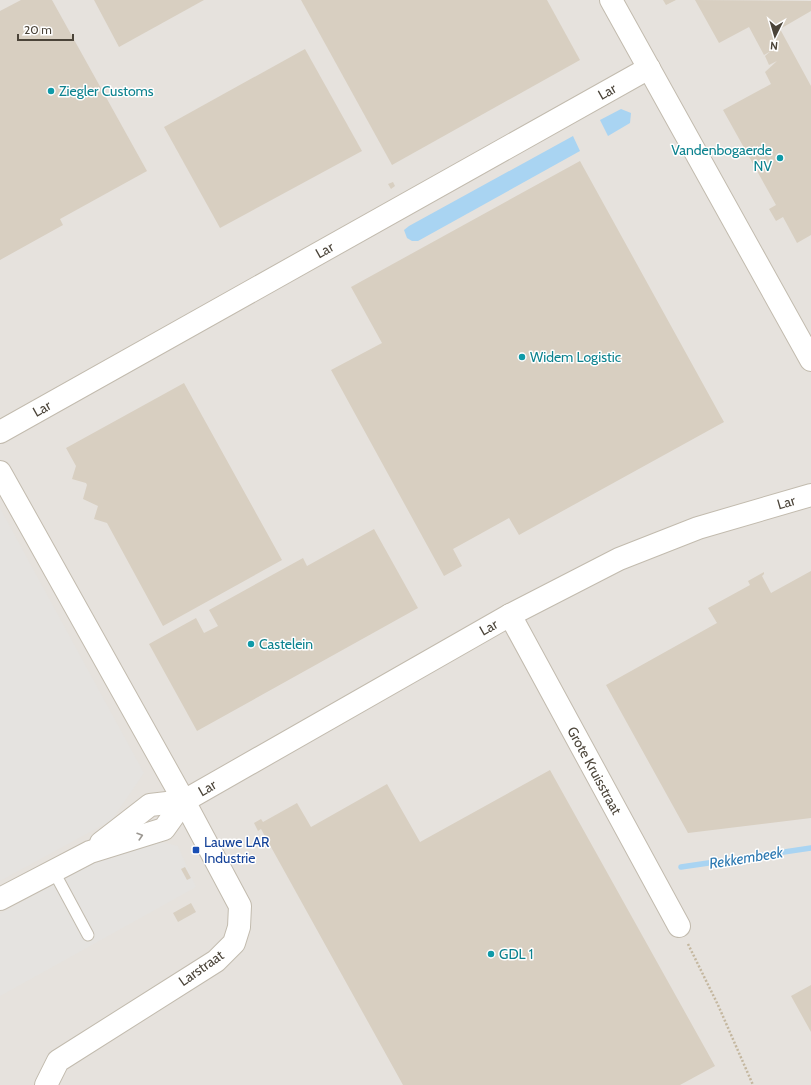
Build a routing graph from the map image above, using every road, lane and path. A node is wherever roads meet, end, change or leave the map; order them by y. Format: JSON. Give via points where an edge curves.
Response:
{"nodes":[{"id":1,"x":611,"y":0,"type":"edge"},
{"id":2,"x":649,"y":68,"type":"junction"},
{"id":3,"x":811,"y":360,"type":"edge"},
{"id":4,"x":0,"y":432,"type":"edge"},
{"id":5,"x":0,"y":472,"type":"edge"},
{"id":6,"x":811,"y":495,"type":"edge"},
{"id":7,"x":510,"y":615,"type":"junction"},
{"id":8,"x":184,"y":801,"type":"junction"},
{"id":9,"x":53,"y":870,"type":"junction"},
{"id":10,"x":0,"y":899,"type":"edge"},
{"id":11,"x":679,"y":926,"type":"joint"},
{"id":12,"x":88,"y":935,"type":"dead end"},
{"id":13,"x":46,"y":1085,"type":"edge"},
{"id":14,"x":753,"y":1085,"type":"edge"}],
"edges":[{"from":1,"to":2,"type":"street"},
{"from":2,"to":3,"type":"street"},
{"from":2,"to":4,"type":"street","name":"Lar"},
{"from":5,"to":8,"type":"street","name":"Lar"},
{"from":6,"to":7,"type":"street","name":"Lar","via":[[698,528],[619,559]]},
{"from":7,"to":8,"type":"street","name":"Lar"},
{"from":7,"to":11,"type":"street","name":"Grote Kruisstraat"},
{"from":8,"to":9,"type":"street","name":"Lar","via":[[164,829],[90,852]]},
{"from":8,"to":13,"type":"street","name":"Larstraat","via":[[240,906],[239,927],[234,943],[216,961],[58,1061]]},
{"from":9,"to":10,"type":"street","name":"Lar"},
{"from":9,"to":12,"type":"lane"},
{"from":11,"to":14,"type":"path","via":[[718,1005]]}]}
